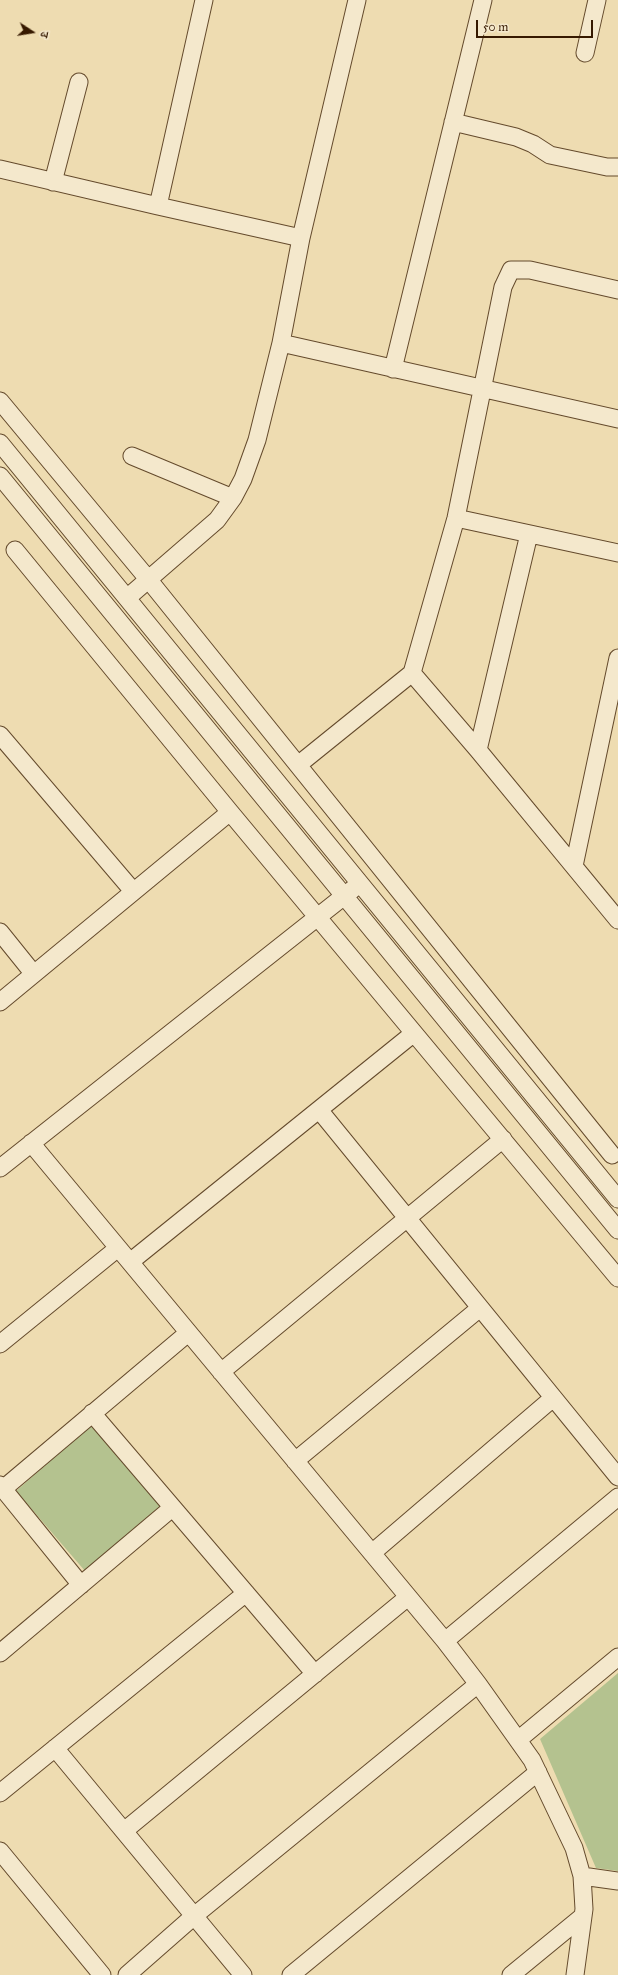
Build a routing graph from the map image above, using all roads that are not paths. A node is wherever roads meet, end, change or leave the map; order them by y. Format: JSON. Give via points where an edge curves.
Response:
{"nodes":[{"id":1,"x":204,"y":0,"type":"edge"},
{"id":2,"x":358,"y":0,"type":"edge"},
{"id":3,"x":483,"y":0,"type":"edge"},
{"id":4,"x":597,"y":0,"type":"edge"},
{"id":5,"x":585,"y":53,"type":"dead end"},
{"id":6,"x":79,"y":82,"type":"dead end"},
{"id":7,"x":453,"y":122,"type":"junction"},
{"id":8,"x":618,"y":167,"type":"edge"},
{"id":9,"x":0,"y":169,"type":"edge"},
{"id":10,"x":53,"y":182,"type":"junction"},
{"id":11,"x":158,"y":206,"type":"junction"},
{"id":12,"x":301,"y":238,"type":"junction"},
{"id":13,"x":618,"y":290,"type":"edge"},
{"id":14,"x":282,"y":343,"type":"junction"},
{"id":15,"x":393,"y":369,"type":"junction"},
{"id":16,"x":482,"y":388,"type":"junction"},
{"id":17,"x":0,"y":401,"type":"edge"},
{"id":18,"x":618,"y":419,"type":"edge"},
{"id":19,"x":0,"y":443,"type":"edge"},
{"id":20,"x":132,"y":456,"type":"dead end"},
{"id":21,"x":15,"y":461,"type":"junction"},
{"id":22,"x":0,"y":473,"type":"edge"},
{"id":23,"x":0,"y":476,"type":"edge"},
{"id":24,"x":233,"y":498,"type":"junction"},
{"id":25,"x":456,"y":518,"type":"junction"},
{"id":26,"x":528,"y":534,"type":"junction"},
{"id":27,"x":15,"y":550,"type":"dead end"},
{"id":28,"x":618,"y":553,"type":"edge"},
{"id":29,"x":148,"y":579,"type":"junction"},
{"id":30,"x":127,"y":598,"type":"junction"},
{"id":31,"x":617,"y":668,"type":"edge"},
{"id":32,"x":412,"y":673,"type":"junction"},
{"id":33,"x":0,"y":736,"type":"edge"},
{"id":34,"x":478,"y":750,"type":"junction"},
{"id":35,"x":298,"y":765,"type":"junction"},
{"id":36,"x":230,"y":812,"type":"junction"},
{"id":37,"x":574,"y":866,"type":"junction"},
{"id":38,"x":360,"y":883,"type":"junction"},
{"id":39,"x":134,"y":891,"type":"junction"},
{"id":40,"x":344,"y":896,"type":"junction"},
{"id":41,"x":317,"y":917,"type":"junction"},
{"id":42,"x":618,"y":920,"type":"edge"},
{"id":43,"x":0,"y":932,"type":"edge"},
{"id":44,"x":33,"y":973,"type":"junction"},
{"id":45,"x":0,"y":1002,"type":"edge"},
{"id":46,"x":414,"y":1033,"type":"junction"},
{"id":47,"x":320,"y":1111,"type":"junction"},
{"id":48,"x":503,"y":1139,"type":"junction"},
{"id":49,"x":31,"y":1143,"type":"junction"},
{"id":50,"x":615,"y":1152,"type":"edge"},
{"id":51,"x":0,"y":1168,"type":"edge"},
{"id":52,"x":595,"y":1170,"type":"junction"},
{"id":53,"x":618,"y":1198,"type":"edge"},
{"id":54,"x":407,"y":1218,"type":"junction"},
{"id":55,"x":618,"y":1230,"type":"edge"},
{"id":56,"x":118,"y":1248,"type":"junction"},
{"id":57,"x":130,"y":1262,"type":"junction"},
{"id":58,"x":618,"y":1278,"type":"edge"},
{"id":59,"x":480,"y":1308,"type":"junction"},
{"id":60,"x":188,"y":1332,"type":"junction"},
{"id":61,"x":0,"y":1344,"type":"edge"},
{"id":62,"x":221,"y":1372,"type":"junction"},
{"id":63,"x":553,"y":1398,"type":"junction"},
{"id":64,"x":92,"y":1413,"type":"junction"},
{"id":65,"x":295,"y":1461,"type":"junction"},
{"id":66,"x":618,"y":1477,"type":"edge"},
{"id":67,"x":1,"y":1487,"type":"edge"},
{"id":68,"x":618,"y":1497,"type":"edge"},
{"id":69,"x":172,"y":1508,"type":"junction"},
{"id":70,"x":372,"y":1553,"type":"junction"},
{"id":71,"x":81,"y":1585,"type":"junction"},
{"id":72,"x":246,"y":1593,"type":"junction"},
{"id":73,"x":408,"y":1597,"type":"junction"},
{"id":74,"x":445,"y":1641,"type":"junction"},
{"id":75,"x":0,"y":1653,"type":"edge"},
{"id":76,"x":618,"y":1657,"type":"edge"},
{"id":77,"x":315,"y":1674,"type":"junction"},
{"id":78,"x":478,"y":1684,"type":"junction"},
{"id":79,"x":518,"y":1740,"type":"junction"},
{"id":80,"x":55,"y":1748,"type":"junction"},
{"id":81,"x":538,"y":1772,"type":"junction"},
{"id":82,"x":0,"y":1793,"type":"edge"},
{"id":83,"x":124,"y":1832,"type":"junction"},
{"id":84,"x":0,"y":1851,"type":"edge"},
{"id":85,"x":582,"y":1876,"type":"junction"},
{"id":86,"x":618,"y":1881,"type":"edge"},
{"id":87,"x":194,"y":1916,"type":"junction"},
{"id":88,"x":583,"y":1916,"type":"junction"},
{"id":89,"x":102,"y":1975,"type":"edge"},
{"id":90,"x":127,"y":1975,"type":"edge"},
{"id":91,"x":243,"y":1975,"type":"edge"},
{"id":92,"x":291,"y":1975,"type":"edge"},
{"id":93,"x":511,"y":1975,"type":"edge"},
{"id":94,"x":575,"y":1975,"type":"edge"}],
"edges":[{"from":1,"to":11,"type":"street"},
{"from":2,"to":12,"type":"street"},
{"from":3,"to":7,"type":"street"},
{"from":4,"to":5,"type":"street"},
{"from":6,"to":10,"type":"street"},
{"from":7,"to":8,"type":"street","via":[[516,136],[550,155]]},
{"from":7,"to":15,"type":"street"},
{"from":9,"to":10,"type":"street"},
{"from":10,"to":11,"type":"street"},
{"from":11,"to":12,"type":"street"},
{"from":12,"to":14,"type":"street"},
{"from":13,"to":16,"type":"street","via":[[530,270],[511,270],[503,287]]},
{"from":14,"to":15,"type":"street"},
{"from":14,"to":24,"type":"street","via":[[257,440]]},
{"from":15,"to":16,"type":"street"},
{"from":16,"to":18,"type":"street"},
{"from":16,"to":25,"type":"street"},
{"from":17,"to":29,"type":"street"},
{"from":19,"to":21,"type":"street"},
{"from":20,"to":24,"type":"street"},
{"from":21,"to":22,"type":"street"},
{"from":21,"to":30,"type":"street"},
{"from":23,"to":40,"type":"street"},
{"from":24,"to":29,"type":"street","via":[[217,520]]},
{"from":25,"to":26,"type":"street"},
{"from":25,"to":32,"type":"street"},
{"from":26,"to":28,"type":"street"},
{"from":26,"to":34,"type":"street"},
{"from":27,"to":36,"type":"street"},
{"from":29,"to":30,"type":"street"},
{"from":29,"to":35,"type":"street"},
{"from":30,"to":38,"type":"street"},
{"from":31,"to":37,"type":"street"},
{"from":32,"to":34,"type":"street"},
{"from":32,"to":35,"type":"street"},
{"from":33,"to":39,"type":"street"},
{"from":34,"to":37,"type":"street"},
{"from":35,"to":50,"type":"street"},
{"from":36,"to":39,"type":"street"},
{"from":36,"to":41,"type":"street"},
{"from":37,"to":42,"type":"street"},
{"from":38,"to":40,"type":"street"},
{"from":38,"to":52,"type":"street"},
{"from":39,"to":44,"type":"street"},
{"from":40,"to":41,"type":"street"},
{"from":40,"to":55,"type":"street"},
{"from":41,"to":46,"type":"street"},
{"from":41,"to":49,"type":"street"},
{"from":43,"to":44,"type":"street"},
{"from":44,"to":45,"type":"street"},
{"from":46,"to":47,"type":"street"},
{"from":46,"to":48,"type":"street"},
{"from":47,"to":54,"type":"street"},
{"from":47,"to":57,"type":"street"},
{"from":48,"to":54,"type":"street"},
{"from":48,"to":58,"type":"street"},
{"from":49,"to":51,"type":"street"},
{"from":49,"to":56,"type":"street"},
{"from":50,"to":52,"type":"street"},
{"from":52,"to":53,"type":"street"},
{"from":54,"to":59,"type":"street"},
{"from":54,"to":62,"type":"street"},
{"from":56,"to":57,"type":"street"},
{"from":56,"to":61,"type":"street"},
{"from":57,"to":60,"type":"street"},
{"from":59,"to":63,"type":"street"},
{"from":59,"to":65,"type":"street"},
{"from":60,"to":62,"type":"street"},
{"from":60,"to":64,"type":"street"},
{"from":62,"to":65,"type":"street"},
{"from":63,"to":66,"type":"street"},
{"from":63,"to":70,"type":"street"},
{"from":64,"to":67,"type":"street"},
{"from":64,"to":69,"type":"street"},
{"from":65,"to":70,"type":"street"},
{"from":67,"to":71,"type":"street"},
{"from":68,"to":74,"type":"street"},
{"from":69,"to":71,"type":"street"},
{"from":69,"to":72,"type":"street"},
{"from":70,"to":73,"type":"street"},
{"from":71,"to":75,"type":"street"},
{"from":72,"to":77,"type":"street"},
{"from":72,"to":80,"type":"street"},
{"from":73,"to":74,"type":"street"},
{"from":73,"to":77,"type":"street"},
{"from":74,"to":78,"type":"street"},
{"from":76,"to":79,"type":"street"},
{"from":77,"to":83,"type":"street"},
{"from":78,"to":79,"type":"street"},
{"from":78,"to":87,"type":"street"},
{"from":79,"to":81,"type":"street"},
{"from":80,"to":82,"type":"street"},
{"from":80,"to":83,"type":"street"},
{"from":81,"to":85,"type":"street","via":[[574,1848]]},
{"from":81,"to":92,"type":"street"},
{"from":83,"to":87,"type":"street"},
{"from":84,"to":89,"type":"street"},
{"from":85,"to":86,"type":"street"},
{"from":85,"to":88,"type":"street"},
{"from":87,"to":90,"type":"street"},
{"from":87,"to":91,"type":"street"},
{"from":88,"to":93,"type":"street"},
{"from":88,"to":94,"type":"street"}]}
